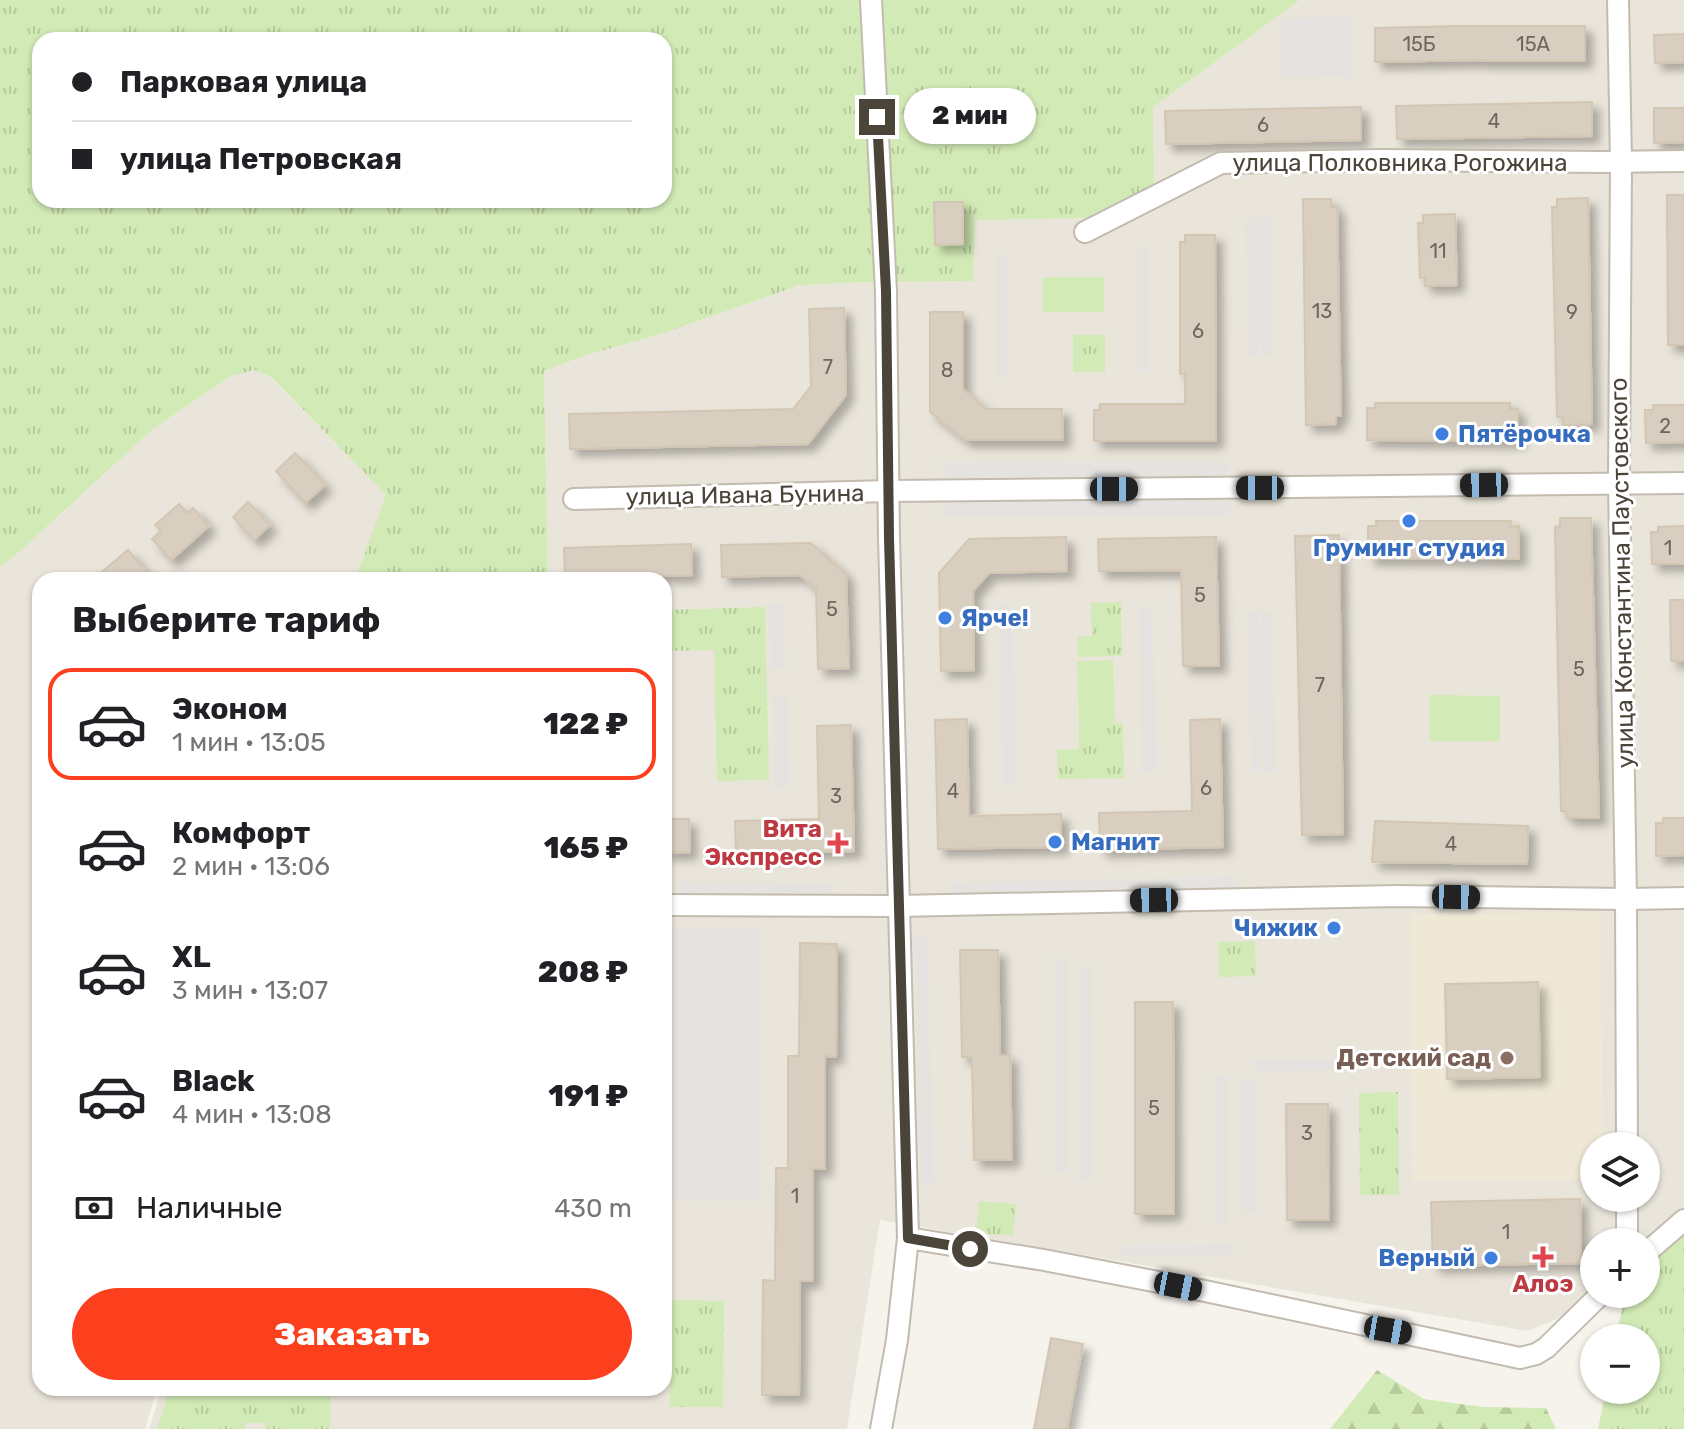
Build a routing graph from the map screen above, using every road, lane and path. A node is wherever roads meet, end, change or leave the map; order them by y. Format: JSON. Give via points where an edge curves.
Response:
{"nodes":[{"id":1,"x":871,"y":0,"type":"edge"},
{"id":2,"x":1618,"y":0,"type":"edge"},
{"id":3,"x":1684,"y":161,"type":"edge"},
{"id":4,"x":1621,"y":162,"type":"junction"},
{"id":5,"x":1085,"y":232,"type":"dead end"},
{"id":6,"x":1684,"y":483,"type":"edge"},
{"id":7,"x":1619,"y":484,"type":"junction"},
{"id":8,"x":889,"y":491,"type":"junction"},
{"id":9,"x":574,"y":499,"type":"dead end"},
{"id":10,"x":1684,"y":898,"type":"edge"},
{"id":11,"x":1626,"y":899,"type":"junction"},
{"id":12,"x":672,"y":905,"type":"edge"},
{"id":13,"x":898,"y":906,"type":"junction"},
{"id":14,"x":1627,"y":1132,"type":"edge"},
{"id":15,"x":1684,"y":1220,"type":"edge"},
{"id":16,"x":908,"y":1238,"type":"junction"},
{"id":17,"x":1660,"y":1241,"type":"edge"},
{"id":18,"x":1587,"y":1308,"type":"edge"},
{"id":19,"x":881,"y":1429,"type":"edge"}],
"edges":[{"from":1,"to":8,"type":"street","via":[[886,291]]},
{"from":2,"to":4,"type":"street","name":"улица Константина Паустовского"},
{"from":3,"to":4,"type":"street","name":"улица Полковника Рогожина"},
{"from":4,"to":5,"type":"street","name":"улица Полковника Рогожина","via":[[1221,163]]},
{"from":4,"to":7,"type":"street","name":"улица Константина Паустовского"},
{"from":6,"to":7,"type":"street","name":"улица Ивана Бунина"},
{"from":7,"to":8,"type":"street","name":"улица Ивана Бунина"},
{"from":7,"to":11,"type":"street","name":"улица Константина Паустовского"},
{"from":8,"to":9,"type":"street","name":"улица Ивана Бунина"},
{"from":8,"to":13,"type":"street"},
{"from":10,"to":11,"type":"street"},
{"from":11,"to":13,"type":"street","via":[[1397,896]]},
{"from":11,"to":14,"type":"street","name":"улица Константина Паустовского"},
{"from":12,"to":13,"type":"street"},
{"from":13,"to":16,"type":"street"},
{"from":15,"to":17,"type":"street"},
{"from":16,"to":18,"type":"street","via":[[1205,1291],[1514,1357],[1530,1357],[1546,1348]]},
{"from":16,"to":19,"type":"street"}]}
